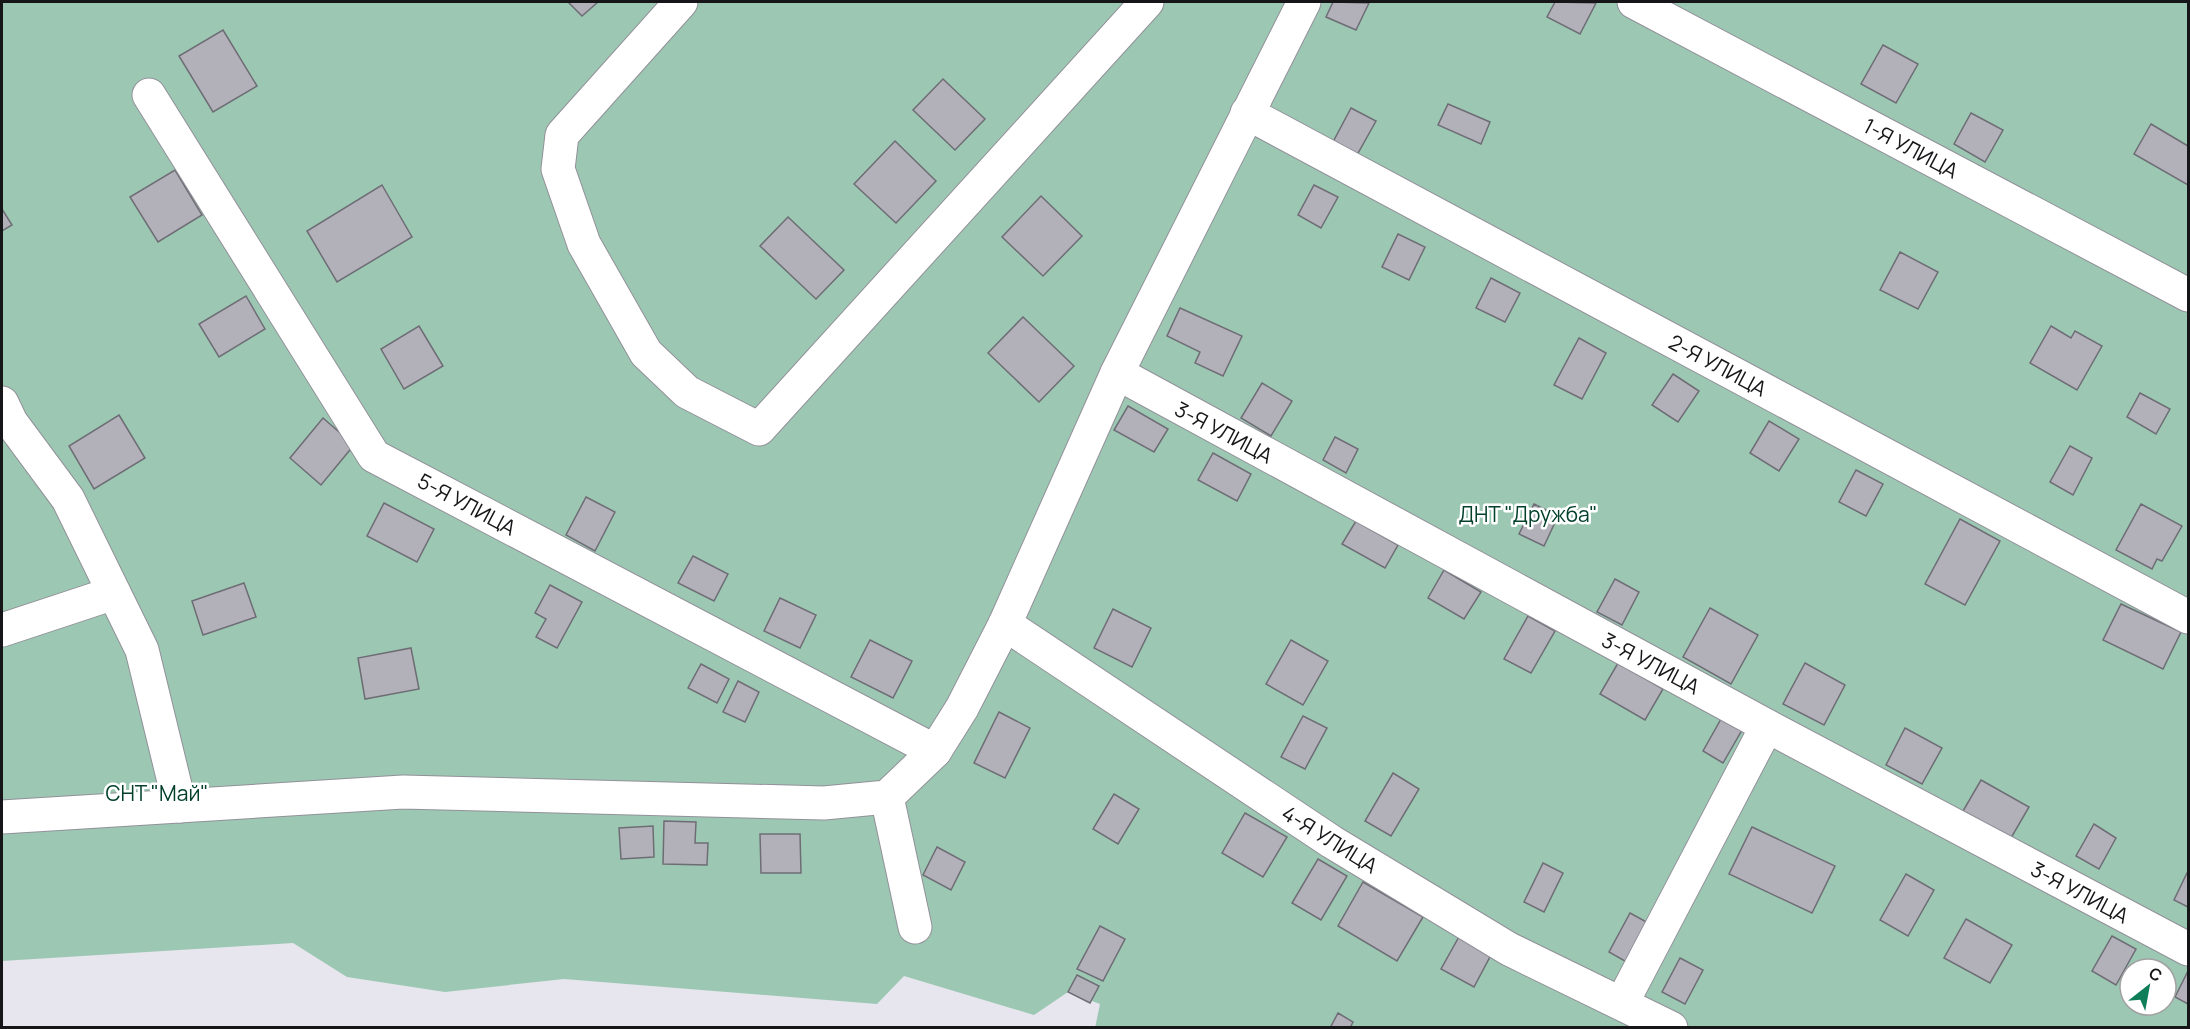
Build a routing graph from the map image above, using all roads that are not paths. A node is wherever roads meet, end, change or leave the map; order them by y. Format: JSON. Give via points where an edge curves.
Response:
{"nodes":[{"id":1,"x":681,"y":2,"type":"edge"},
{"id":2,"x":1148,"y":2,"type":"edge"},
{"id":3,"x":1304,"y":2,"type":"edge"},
{"id":4,"x":1634,"y":2,"type":"edge"},
{"id":5,"x":149,"y":95,"type":"dead end"},
{"id":6,"x":1247,"y":113,"type":"junction"},
{"id":7,"x":2188,"y":296,"type":"edge"},
{"id":8,"x":1117,"y":373,"type":"junction"},
{"id":9,"x":5,"y":415,"type":"edge"},
{"id":10,"x":114,"y":593,"type":"junction"},
{"id":11,"x":2188,"y":617,"type":"edge"},
{"id":12,"x":1005,"y":624,"type":"junction"},
{"id":13,"x":2,"y":630,"type":"edge"},
{"id":14,"x":1767,"y":726,"type":"junction"},
{"id":15,"x":935,"y":751,"type":"junction"},
{"id":16,"x":888,"y":797,"type":"junction"},
{"id":17,"x":180,"y":806,"type":"junction"},
{"id":18,"x":2,"y":817,"type":"edge"},
{"id":19,"x":915,"y":927,"type":"dead end"},
{"id":20,"x":2188,"y":949,"type":"edge"},
{"id":21,"x":1622,"y":1003,"type":"junction"},
{"id":22,"x":1671,"y":1028,"type":"edge"}],
"edges":[{"from":1,"to":2,"type":"street","via":[[562,135],[558,169],[584,244],[646,353],[687,392],[759,429]]},
{"from":3,"to":6,"type":"street"},
{"from":4,"to":7,"type":"street","name":"1-Я УЛИЦА"},
{"from":5,"to":15,"type":"street","name":"5-Я УЛИЦА","via":[[374,456]]},
{"from":6,"to":8,"type":"street"},
{"from":6,"to":11,"type":"street","name":"2-Я УЛИЦА"},
{"from":8,"to":12,"type":"street"},
{"from":8,"to":14,"type":"street","name":"3-Я УЛИЦА"},
{"from":9,"to":10,"type":"street","via":[[68,499]]},
{"from":10,"to":13,"type":"street"},
{"from":10,"to":17,"type":"street","via":[[142,650]]},
{"from":12,"to":15,"type":"street"},
{"from":12,"to":21,"type":"street","name":"4-Я УЛИЦА","via":[[1332,842],[1509,949]]},
{"from":14,"to":20,"type":"street","name":"3-Я УЛИЦА"},
{"from":14,"to":21,"type":"street"},
{"from":15,"to":16,"type":"street"},
{"from":16,"to":17,"type":"street","via":[[824,803],[403,792]]},
{"from":16,"to":19,"type":"street"},
{"from":17,"to":18,"type":"street"},
{"from":21,"to":22,"type":"street","name":"4-Я УЛИЦА"}]}
